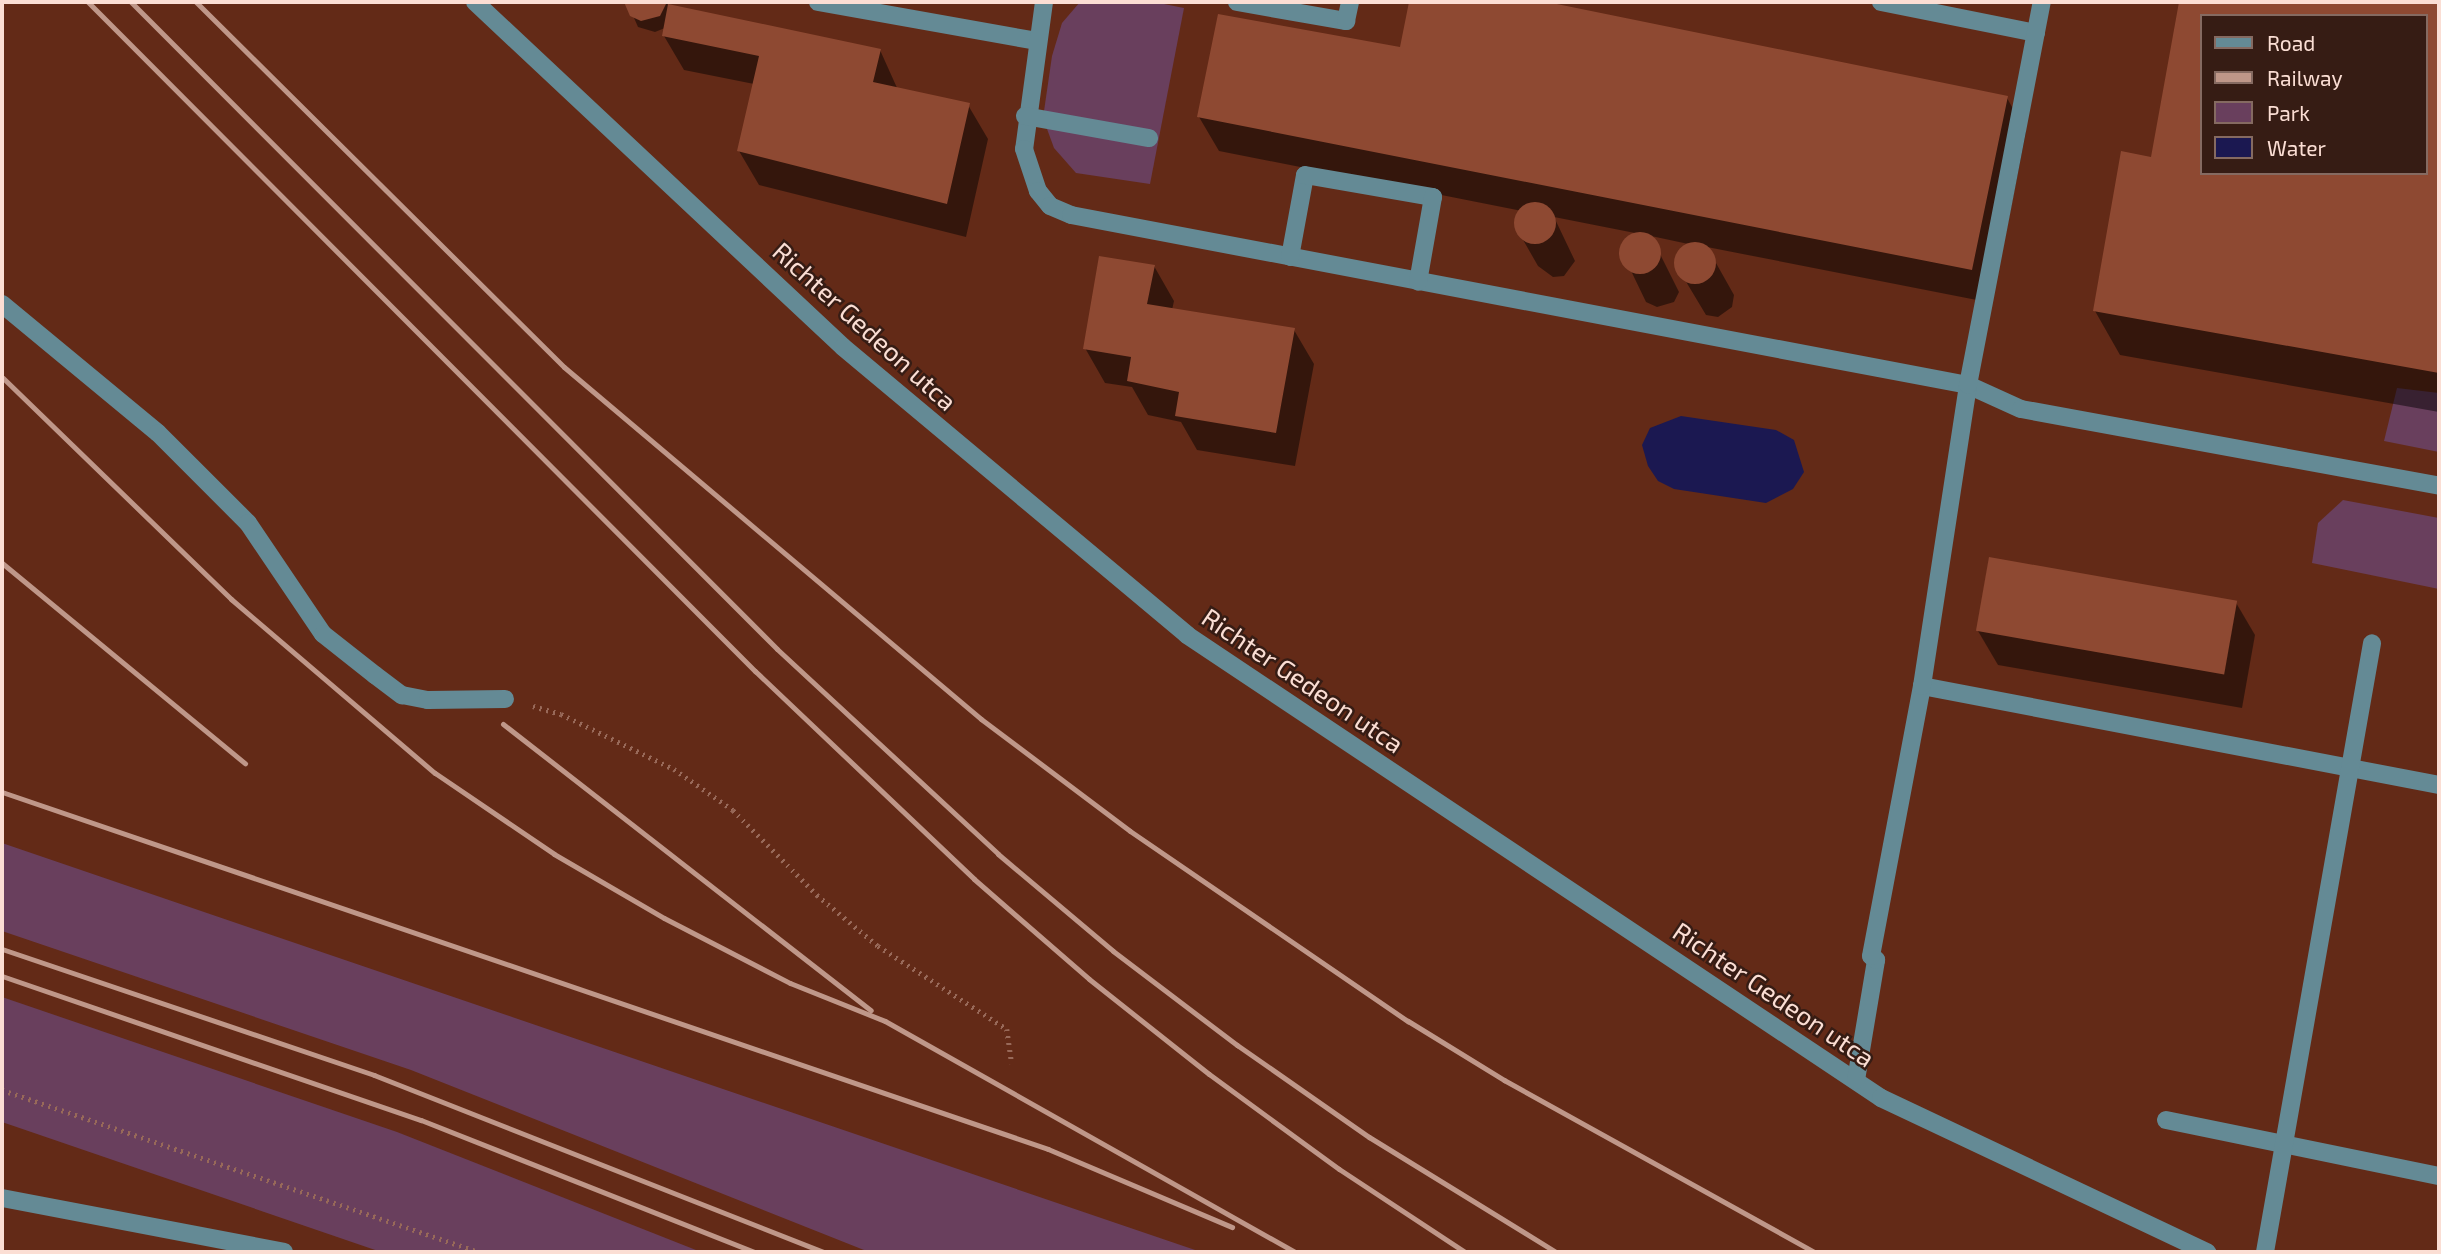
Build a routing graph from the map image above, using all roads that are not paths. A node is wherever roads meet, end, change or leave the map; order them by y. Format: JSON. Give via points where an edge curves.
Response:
{"nodes":[{"id":1,"x":475,"y":2,"type":"edge"},
{"id":2,"x":818,"y":2,"type":"edge"},
{"id":3,"x":1044,"y":2,"type":"edge"},
{"id":4,"x":1237,"y":2,"type":"edge"},
{"id":5,"x":1349,"y":2,"type":"edge"},
{"id":6,"x":1881,"y":2,"type":"edge"},
{"id":7,"x":2042,"y":2,"type":"edge"},
{"id":8,"x":2036,"y":33,"type":"junction"},
{"id":9,"x":1037,"y":41,"type":"junction"},
{"id":10,"x":1026,"y":116,"type":"junction"},
{"id":11,"x":1149,"y":138,"type":"dead end"},
{"id":12,"x":1290,"y":257,"type":"junction"},
{"id":13,"x":1418,"y":282,"type":"junction"},
{"id":14,"x":2,"y":304,"type":"edge"},
{"id":15,"x":1968,"y":385,"type":"junction"},
{"id":16,"x":2439,"y":486,"type":"edge"},
{"id":17,"x":2372,"y":643,"type":"dead end"},
{"id":18,"x":1922,"y":686,"type":"junction"},
{"id":19,"x":505,"y":699,"type":"road end"},
{"id":20,"x":2350,"y":768,"type":"junction"},
{"id":21,"x":2439,"y":785,"type":"edge"},
{"id":22,"x":1856,"y":1080,"type":"junction"},
{"id":23,"x":2166,"y":1120,"type":"dead end"},
{"id":24,"x":2284,"y":1143,"type":"junction"},
{"id":25,"x":2439,"y":1176,"type":"edge"},
{"id":26,"x":2,"y":1198,"type":"edge"},
{"id":27,"x":284,"y":1252,"type":"edge"},
{"id":28,"x":2207,"y":1252,"type":"edge"},
{"id":29,"x":2265,"y":1252,"type":"edge"}],
"edges":[{"from":1,"to":22,"type":"lane","name":"Richter Gedeon utca","via":[[843,347],[1187,635]]},
{"from":2,"to":9,"type":"lane"},
{"from":3,"to":9,"type":"lane"},
{"from":4,"to":5,"type":"lane","via":[[1346,21]]},
{"from":6,"to":8,"type":"lane"},
{"from":7,"to":8,"type":"lane"},
{"from":8,"to":15,"type":"lane"},
{"from":9,"to":10,"type":"lane"},
{"from":10,"to":11,"type":"lane"},
{"from":10,"to":12,"type":"lane","via":[[1028,171],[1050,206],[1071,215]]},
{"from":12,"to":13,"type":"lane"},
{"from":12,"to":13,"type":"lane","via":[[1305,175],[1433,198]]},
{"from":13,"to":15,"type":"lane"},
{"from":14,"to":19,"type":"lane","via":[[158,433],[248,523],[323,634],[354,659],[402,695],[428,700]]},
{"from":15,"to":16,"type":"lane","via":[[2021,409]]},
{"from":15,"to":18,"type":"lane"},
{"from":17,"to":20,"type":"lane"},
{"from":18,"to":20,"type":"lane"},
{"from":18,"to":22,"type":"lane","via":[[1871,956],[1876,960]]},
{"from":20,"to":21,"type":"lane"},
{"from":20,"to":24,"type":"lane"},
{"from":22,"to":28,"type":"lane","name":"Richter Gedeon utca","via":[[1881,1098]]},
{"from":23,"to":24,"type":"lane"},
{"from":24,"to":25,"type":"lane"},
{"from":24,"to":29,"type":"lane"},
{"from":26,"to":27,"type":"lane"}]}
